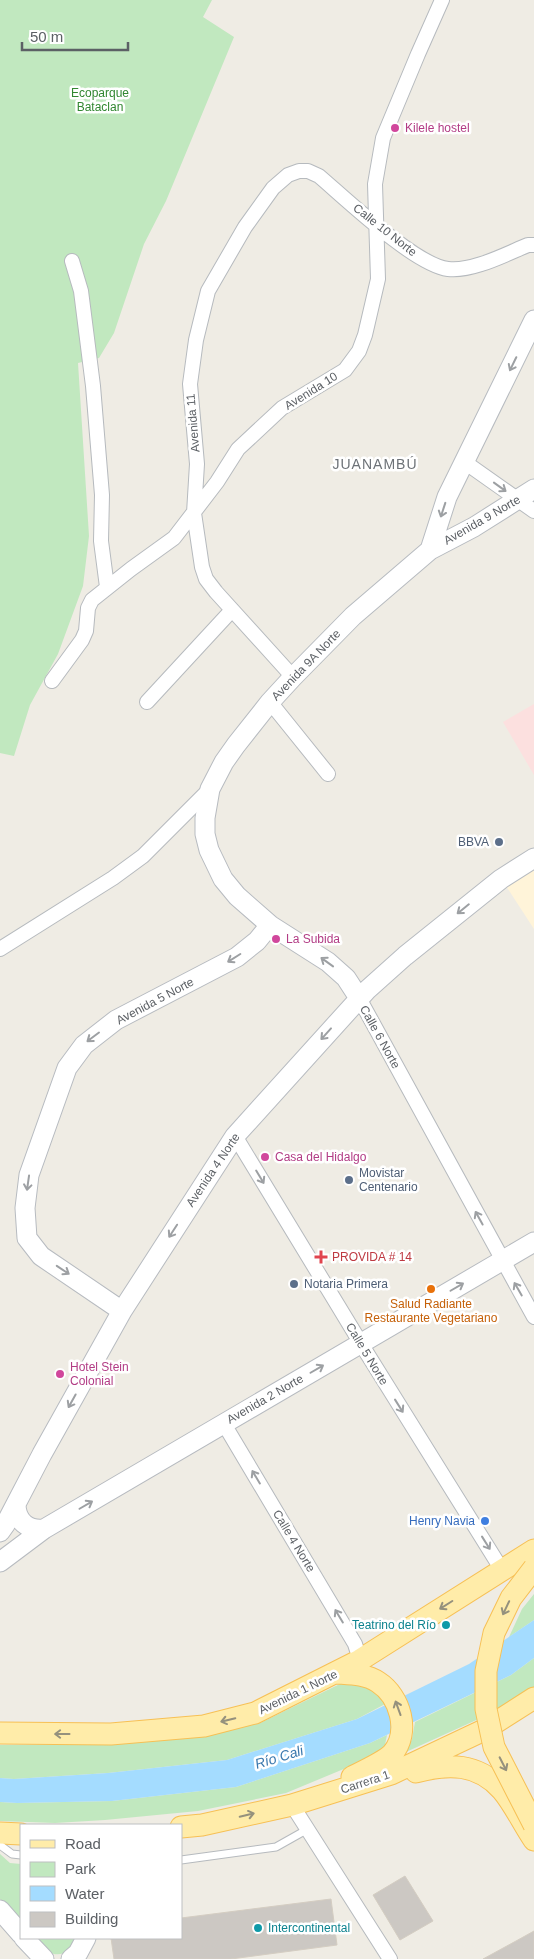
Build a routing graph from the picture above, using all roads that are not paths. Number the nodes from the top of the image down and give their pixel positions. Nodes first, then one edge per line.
1 (442, 0) edge
2 (300, 171) joint
3 (377, 226) junction
4 (534, 245) edge
5 (72, 261) dead end
6 (534, 320) edge
7 (466, 463) junction
8 (534, 489) edge
9 (518, 500) junction
10 (534, 511) edge
11 (194, 514) junction
12 (430, 550) junction
13 (107, 587) junction
14 (232, 610) junction
15 (293, 677) junction
16 (52, 681) dead end
17 (146, 702) dead end
18 (270, 702) junction
19 (328, 774) dead end
20 (210, 789) junction
21 (534, 858) edge
22 (270, 925) junction
23 (0, 949) edge
24 (358, 998) junction
25 (235, 1136) junction
26 (534, 1242) edge
27 (502, 1260) junction
28 (122, 1311) junction
29 (534, 1317) edge
30 (361, 1343) junction
31 (224, 1424) junction
32 (16, 1504) junction
33 (44, 1529) junction
34 (0, 1532) edge
35 (534, 1550) edge
36 (0, 1562) edge
37 (534, 1568) edge
38 (502, 1570) junction
39 (350, 1669) junction
40 (534, 1698) edge
41 (0, 1733) edge
42 (292, 1805) junction
43 (534, 1825) edge
44 (191, 1826) edge
45 (308, 1829) junction
46 (0, 1833) edge
47 (20, 1834) edge
48 (534, 1840) edge
49 (0, 1844) edge
50 (20, 1855) edge
51 (182, 1860) edge
52 (0, 1910) edge
53 (20, 1933) edge
54 (25, 1939) edge
55 (85, 1939) edge
56 (86, 1939) edge
57 (44, 1959) edge
58 (70, 1959) edge
59 (94, 1959) edge
60 (390, 1959) edge

1 - 3 street, Avenida 10
2 - 3 street, Calle 10 Norte
2 - 11 street, Avenida 11
3 - 4 street, Calle 10 Norte
3 - 11 street, Avenida 10
5 - 13 street
6 -> 7 main road
7 -> 9 street
7 -> 12 main road
8 - 9 main road, Avenida 9 Norte
9 - 10 street
9 - 12 main road, Avenida 9 Norte
11 - 13 street, Avenida 10
11 - 14 street, Avenida 11
12 - 15 main road, Avenida 9A Norte
13 - 16 street, Avenida 10
14 - 15 street, Avenida 11
14 - 17 street
15 - 18 main road, Avenida 9A Norte
18 - 19 street
18 - 20 main road, Avenida 9A Norte
20 - 22 main road, Calle 6 Norte
20 - 23 street, Avenida 9A Norte
21 -> 24 main road, Avenida 4 Norte
24 -> 22 main road, Calle 6 Norte
22 -> 28 main road, Avenida 5 Norte
24 -> 25 main road, Avenida 4 Norte
27 -> 24 street, Calle 6 Norte
25 -> 28 main road, Avenida 4 Norte
25 -> 30 street, Calle 5 Norte
26 - 27 main road, Avenida 2 Norte
29 -> 27 street, Calle 6 Norte
30 -> 27 main road, Avenida 2 Norte
28 -> 32 main road, Avenida 4 Norte
31 -> 30 main road, Avenida 2 Norte
30 -> 38 street, Calle 5 Norte
33 -> 31 main road, Avenida 2 Norte
39 -> 31 street, Calle 4 Norte
32 - 33 main road
32 - 34 main road, Avenida 4 Norte
33 - 36 main road, Avenida 2 Norte
35 - 38 main road, Avenida 1 Norte
37 -> 43 main road, bridge
38 -> 39 main road, Avenida 1 Norte
39 -> 41 main road, Avenida 1 Norte
42 -> 39 main road
40 - 42 main road, Carrera 1
44 -> 42 main road, Carrera 1
42 - 45 street
42 - 48 main road
45 - 51 lane
45 - 60 street
46 - 47 main road
49 - 50 lane
52 - 53 main road
54 - 57 main road
55 - 58 main road
56 - 59 main road

